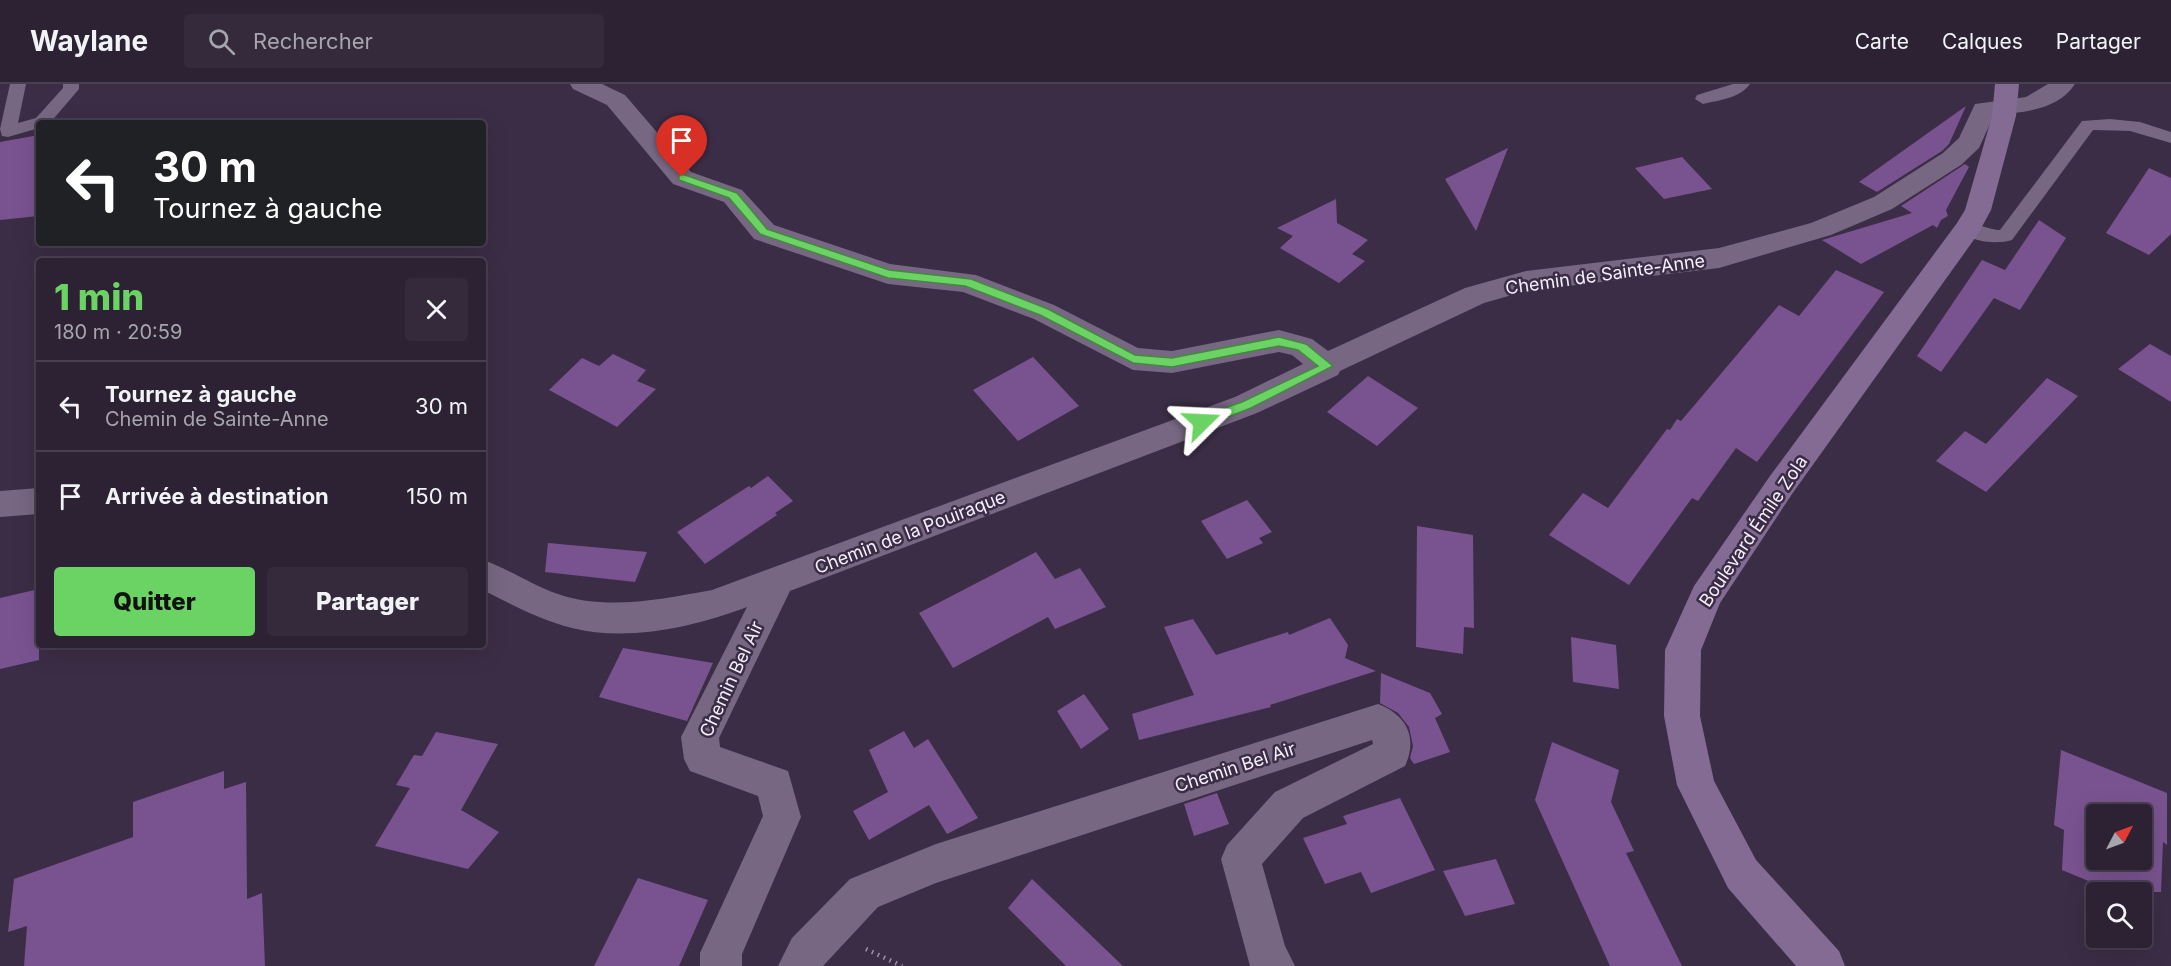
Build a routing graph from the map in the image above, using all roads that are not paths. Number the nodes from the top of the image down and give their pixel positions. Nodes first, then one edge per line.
1 (18, 84) edge
2 (71, 84) edge
3 (582, 84) edge
4 (1742, 84) edge
5 (2063, 84) edge
6 (2005, 95) edge
7 (1702, 99) dead end
8 (44, 120) edge
9 (36, 124) edge
10 (2171, 138) edge
11 (1968, 228) junction
12 (1327, 366) junction
13 (36, 501) edge
14 (0, 504) edge
15 (486, 575) edge
16 (777, 582) junction
17 (721, 966) edge
18 (799, 966) edge
19 (1274, 966) edge
20 (1824, 966) edge

1 - 9 lane
2 - 8 lane
3 - 12 street
4 - 7 lane
5 - 6 street
6 - 11 main road, Boulevard Émile Zola
6 - 12 street, Chemin de Sainte-Anne
10 - 11 lane
11 - 20 main road, Boulevard Émile Zola
12 - 16 street, Chemin de la Pouiraque
13 - 14 street
15 - 16 street, Chemin de la Pouiraque
16 - 17 street, Chemin Bel Air
18 - 19 street, Chemin Bel Air

